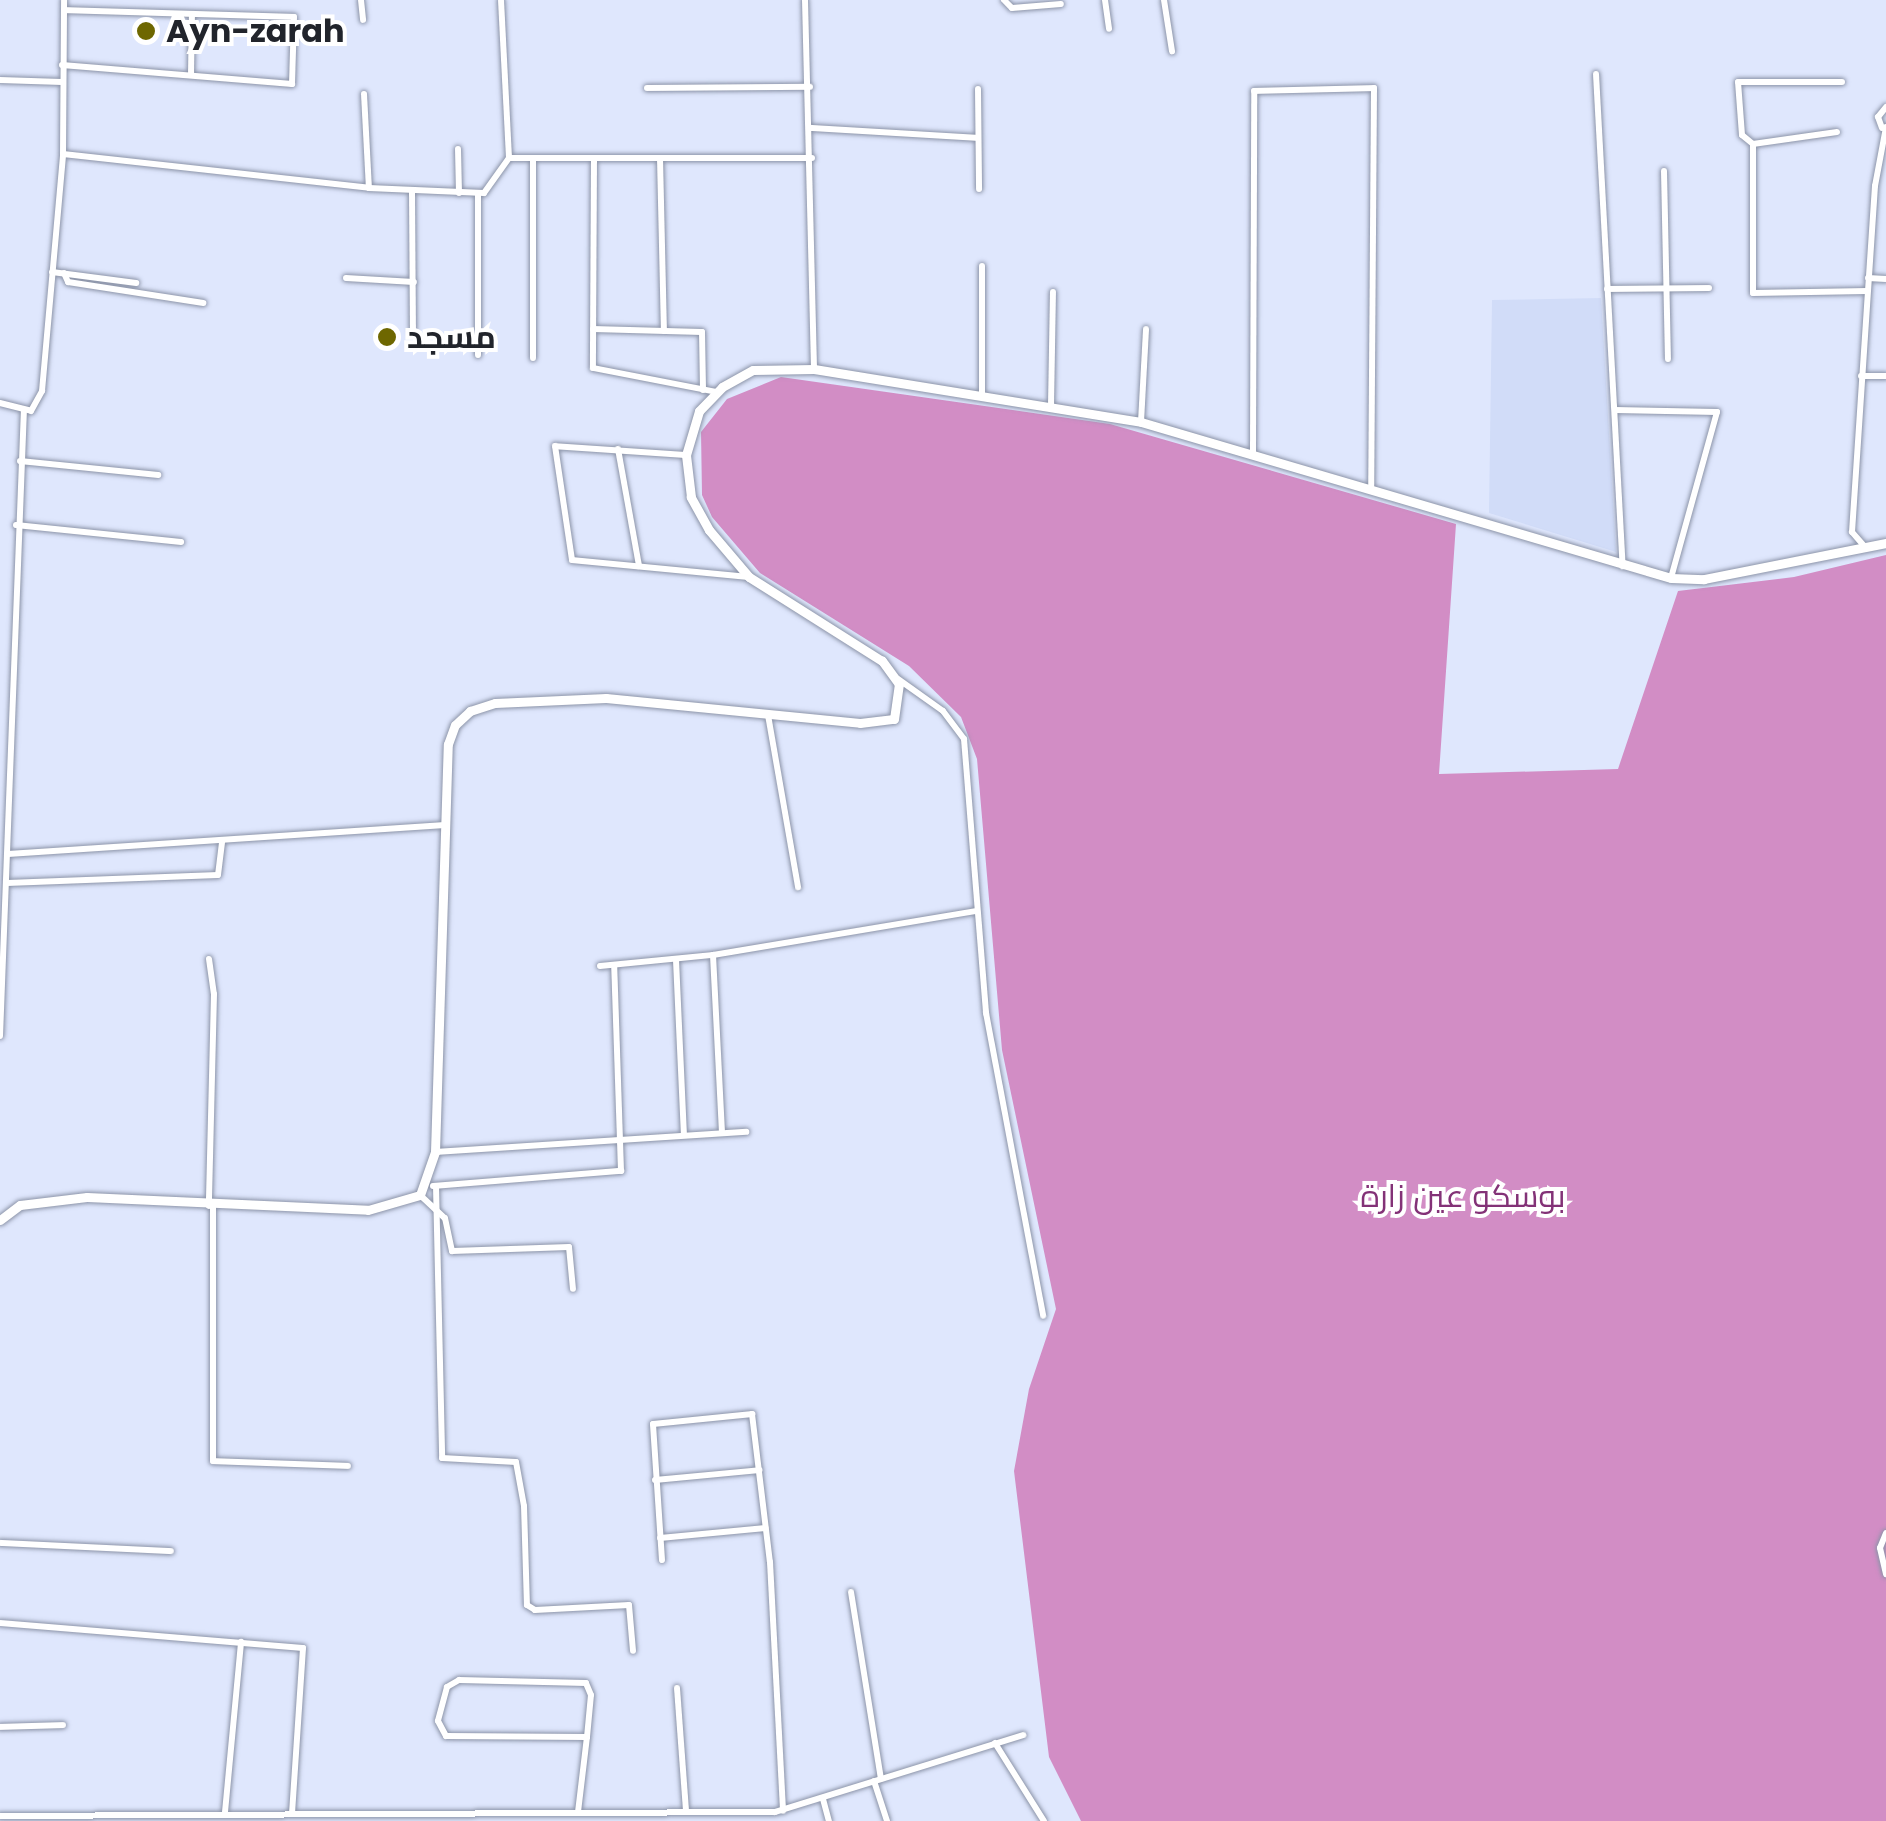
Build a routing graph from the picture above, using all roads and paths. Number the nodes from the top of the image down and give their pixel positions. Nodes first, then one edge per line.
1 (64, 0) edge
2 (361, 0) edge
3 (501, 0) edge
4 (805, 0) edge
5 (1004, 0) edge
6 (1106, 0) edge
7 (1164, 0) edge
8 (1061, 4) dead end
9 (64, 10) junction
10 (192, 14) junction
11 (363, 20) dead end
12 (1109, 30) dead end
13 (1172, 52) dead end
14 (62, 65) junction
15 (1596, 74) dead end
16 (191, 75) junction
17 (0, 80) edge
18 (62, 82) junction
19 (1842, 82) dead end
20 (810, 87) junction
21 (648, 88) dead end
22 (978, 89) dead end
23 (364, 94) dead end
24 (1886, 107) edge
25 (811, 128) junction
26 (1884, 128) edge
27 (1837, 132) dead end
28 (977, 138) junction
29 (1753, 144) junction
30 (458, 149) dead end
31 (63, 154) junction
32 (509, 158) junction
33 (594, 158) junction
34 (660, 158) junction
35 (812, 158) junction
36 (534, 159) junction
37 (1664, 171) dead end
38 (1875, 186) junction
39 (1886, 187) edge
40 (368, 188) junction
41 (979, 189) dead end
42 (412, 192) junction
43 (459, 193) junction
44 (478, 194) junction
45 (982, 266) dead end
46 (52, 272) junction
47 (64, 273) junction
48 (346, 278) dead end
49 (1868, 278) junction
50 (1886, 279) edge
51 (414, 282) junction
52 (136, 283) dead end
53 (1666, 288) junction
54 (1709, 288) dead end
55 (1607, 289) junction
56 (1867, 291) junction
57 (1053, 292) dead end
58 (203, 303) dead end
59 (593, 329) junction
60 (1146, 329) dead end
61 (664, 330) junction
62 (414, 331) dead end
63 (478, 355) dead end
64 (533, 358) dead end
65 (1668, 359) dead end
66 (814, 370) junction
67 (1861, 376) junction
68 (1886, 376) edge
69 (703, 390) junction
70 (716, 392) junction
71 (982, 395) junction
72 (0, 403) edge
73 (1051, 405) junction
74 (24, 409) junction
75 (1615, 410) junction
76 (1141, 422) junction
77 (618, 450) junction
78 (1253, 453) junction
79 (686, 455) junction
80 (20, 461) junction
81 (158, 475) dead end
82 (1371, 490) junction
83 (16, 524) junction
84 (181, 542) dead end
85 (1886, 543) edge
86 (1866, 548) junction
87 (639, 566) junction
88 (1623, 566) junction
89 (749, 577) junction
90 (1671, 578) junction
91 (896, 679) junction
92 (768, 715) junction
93 (445, 825) junction
94 (222, 840) junction
95 (8, 854) junction
96 (7, 883) junction
97 (798, 887) dead end
98 (975, 911) junction
99 (2, 949) edge
100 (713, 955) junction
101 (209, 959) dead end
102 (676, 960) junction
103 (614, 965) junction
104 (600, 966) dead end
105 (0, 1036) edge
106 (746, 1132) dead end
107 (722, 1133) junction
108 (684, 1135) junction
109 (624, 1138) junction
110 (435, 1152) junction
111 (428, 1189) junction
112 (211, 1206) junction
113 (436, 1208) junction
114 (0, 1220) edge
115 (573, 1289) dead end
116 (1043, 1316) dead end
117 (348, 1466) dead end
118 (760, 1470) junction
119 (655, 1480) junction
120 (766, 1528) junction
121 (1886, 1533) edge
122 (660, 1538) junction
123 (0, 1543) edge
124 (171, 1551) dead end
125 (662, 1560) dead end
126 (1886, 1574) edge
127 (851, 1592) dead end
128 (0, 1623) edge
129 (240, 1642) junction
130 (633, 1651) dead end
131 (676, 1688) dead end
132 (63, 1725) dead end
133 (0, 1727) edge
134 (1022, 1735) dead end
135 (587, 1737) junction
136 (995, 1742) junction
137 (878, 1780) junction
138 (822, 1799) junction
139 (783, 1811) junction
140 (225, 1812) junction
141 (292, 1812) junction
142 (578, 1812) junction
143 (766, 1812) junction
144 (680, 1815) edge
145 (0, 1816) edge
146 (397, 1816) edge
147 (713, 1816) edge
148 (108, 1818) edge
149 (768, 1821) edge
150 (829, 1821) edge
151 (887, 1821) edge
152 (1044, 1821) edge

1 - 9 street
2 - 11 street
3 - 32 street
4 - 20 street
5 - 8 street
6 - 12 street
7 - 13 street
9 - 10 street
9 - 14 street
10 - 16 street
10 - 16 street
14 - 16 street
14 - 18 street
15 - 55 street
17 - 18 street
18 - 31 street
19 - 29 street
20 - 21 street
20 - 25 street
22 - 28 street
23 - 40 street
24 - 26 street
25 - 28 street
25 - 35 street
26 - 38 street
27 - 29 street
28 - 41 street
29 - 56 street
30 - 43 street
31 - 40 street
31 - 46 street
32 - 36 street
32 - 44 street
33 - 34 street
33 - 36 street
33 - 59 street
34 - 35 street
34 - 61 street
35 - 66 street
36 - 64 street
37 - 53 street
38 - 39 street
38 - 49 street
40 - 42 street
42 - 43 street
42 - 51 street
43 - 44 street
44 - 63 street
45 - 71 street
46 - 47 street
46 - 74 street
47 - 52 street
47 - 58 street
48 - 51 street
49 - 50 street
49 - 56 street
51 - 62 street
53 - 54 street
53 - 55 street
53 - 65 street
55 - 75 street
56 - 67 street
57 - 73 street
59 - 61 street
59 - 69 street
60 - 76 street
61 - 69 street
66 - 70 main road
66 - 71 main road
67 - 68 street
67 - 86 street
69 - 70 street
70 - 79 main road
71 - 73 main road
72 - 74 street
73 - 76 main road
74 - 80 street
75 - 88 street
75 - 90 street
76 - 78 main road
77 - 79 street
77 - 87 street
77 - 87 street
78 - 82 main road
78 - 82 street
79 - 89 main road
80 - 81 street
80 - 83 street
82 - 88 main road
83 - 84 street
83 - 95 street
85 - 86 main road
86 - 90 main road
87 - 89 street
88 - 90 main road
89 - 91 main road
91 - 92 main road
91 - 98 street
92 - 93 main road
92 - 97 street
93 - 94 street
93 - 110 main road
94 - 95 street
94 - 96 street
95 - 96 street
96 - 99 street
98 - 100 street
98 - 116 street
99 - 105 street
100 - 102 street
100 - 107 street
101 - 112 street
102 - 103 street
102 - 108 street
103 - 104 street
103 - 109 street
106 - 107 street
107 - 108 street
108 - 109 street
109 - 110 street
109 - 111 street
110 - 111 main road
111 - 112 main road
111 - 113 street
111 - 113 street
112 - 114 main road
112 - 117 street
113 - 115 street
113 - 130 street
118 - 119 street
118 - 119 street
118 - 120 street
119 - 122 street
120 - 122 street
120 - 139 street
121 - 126 street
122 - 125 street
123 - 124 street
127 - 137 street
128 - 129 street
129 - 140 street
129 - 141 street
131 - 144 street
132 - 133 street
134 - 136 street
135 - 135 street
135 - 142 street
136 - 137 street
136 - 152 street
137 - 138 street
137 - 151 street
138 - 139 street
138 - 150 street
139 - 143 street
140 - 141 street
140 - 148 street
141 - 146 street
142 - 144 street
142 - 146 street
143 - 147 street
143 - 149 street
144 - 147 street
145 - 148 street

